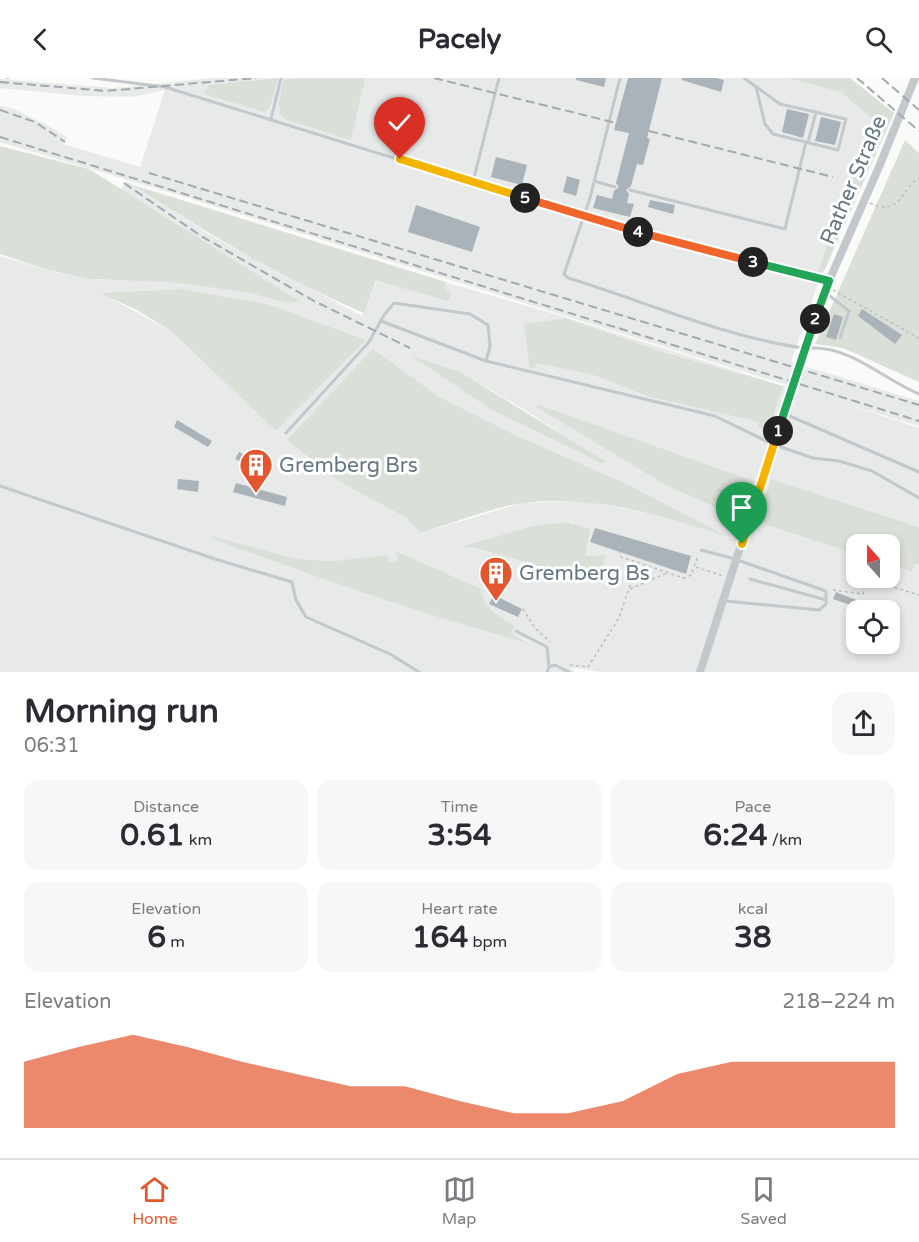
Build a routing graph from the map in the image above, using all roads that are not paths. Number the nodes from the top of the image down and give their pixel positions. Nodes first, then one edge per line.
1 (93, 78) edge
2 (281, 78) edge
3 (499, 78) edge
4 (620, 78) edge
5 (744, 78) edge
6 (915, 78) edge
7 (756, 87) junction
8 (816, 112) junction
9 (271, 119) junction
10 (807, 143) junction
11 (594, 181) junction
12 (473, 182) junction
13 (615, 187) dead end
14 (630, 190) dead end
15 (583, 217) junction
16 (827, 287) junction
17 (381, 321) junction
18 (840, 338) dead end
19 (486, 361) junction
20 (919, 394) edge
21 (784, 413) junction
22 (286, 433) dead end
23 (919, 472) edge
24 (0, 486) edge
25 (919, 498) edge
26 (701, 550) road end
27 (750, 579) dead end
28 (723, 601) junction
29 (827, 601) junction
30 (516, 631) dead end
31 (549, 667) junction
32 (419, 672) edge
33 (547, 672) edge
34 (568, 672) edge
35 (700, 672) edge

1 - 9 lane
2 - 9 lane
3 - 12 lane
4 - 11 lane
5 - 7 lane
6 - 16 street, Rather Straße
7 - 8 lane
7 - 10 lane
8 - 10 lane
8 - 10 lane
9 - 12 lane
10 - 14 lane
11 - 13 lane
11 - 15 lane
12 - 15 lane
15 - 16 lane
15 - 20 lane, bridge
16 - 18 lane
16 - 21 street, Rather Straße
17 - 19 lane
17 - 19 lane
17 - 22 lane
19 - 25 lane, bridge
21 - 23 lane
21 - 28 street, Rather Straße
24 - 32 lane
26 - 29 lane, bridge
27 - 29 lane
28 - 29 lane
28 - 35 street, Rather Straße
30 - 31 lane
31 - 33 lane
31 - 34 lane

